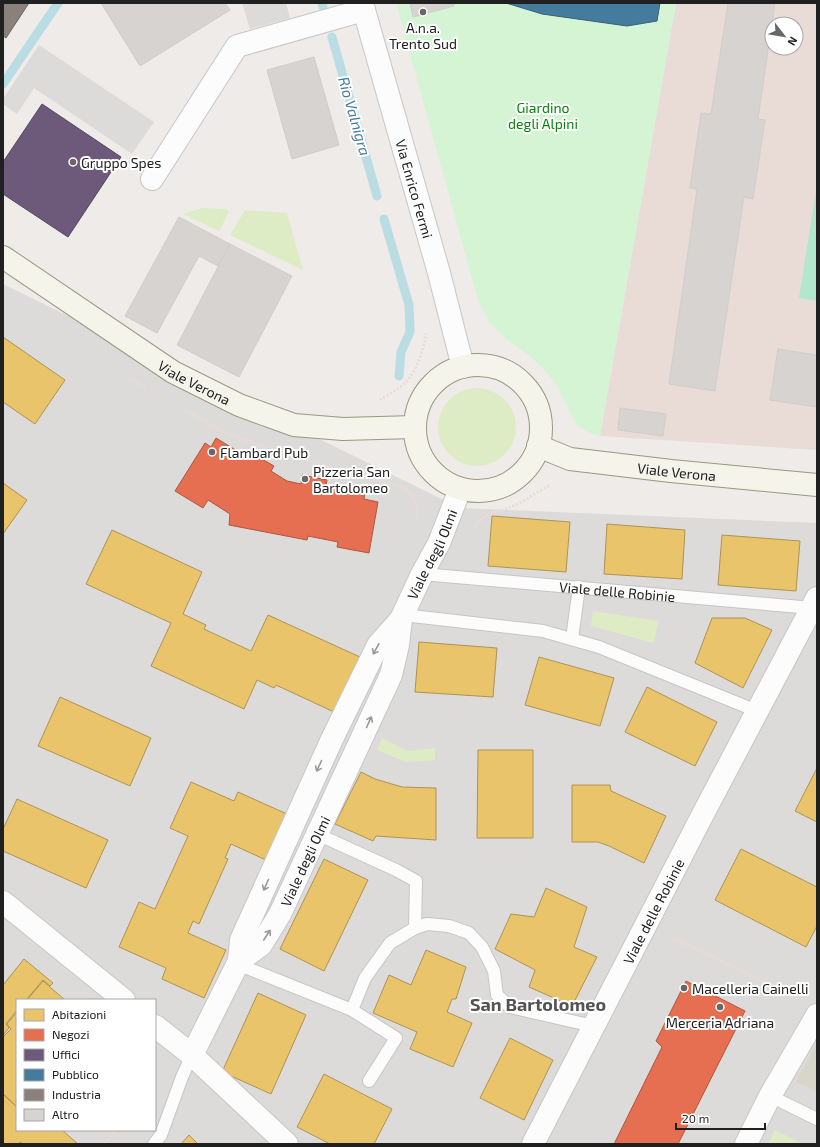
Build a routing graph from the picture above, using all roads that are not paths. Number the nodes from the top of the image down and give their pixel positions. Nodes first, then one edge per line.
1 (363, 7) edge
2 (152, 179) dead end
3 (3, 257) edge
4 (463, 367) junction
5 (415, 427) junction
6 (538, 446) junction
7 (817, 485) edge
8 (460, 489) junction
9 (422, 574) junction
10 (579, 587) junction
11 (814, 603) edge
12 (402, 617) junction
13 (572, 639) junction
14 (757, 711) junction
15 (332, 739) junction
16 (356, 750) junction
17 (317, 834) junction
18 (3, 902) edge
19 (414, 928) junction
20 (238, 962) junction
21 (123, 999) edge
22 (810, 1008) edge
23 (352, 1010) junction
24 (593, 1026) junction
25 (156, 1027) edge
26 (192, 1054) junction
27 (369, 1081) dead end
28 (770, 1096) junction
29 (817, 1119) edge
30 (154, 1144) edge
31 (287, 1144) edge
32 (533, 1144) edge
33 (746, 1144) edge

1 - 2 street, Via Enrico Fermi
1 - 4 street, Via Enrico Fermi
3 - 5 main road, Viale Verona
4 - 5 main road
4 - 6 main road
5 - 8 main road
6 - 7 main road, Viale Verona
6 - 8 main road
8 - 9 street, Viale degli Olmi
9 - 10 lane, Viale delle Robinie
9 - 12 street, Viale degli Olmi
10 - 11 lane, Viale delle Robinie
10 - 13 lane
11 - 14 street, Viale delle Robinie
12 - 13 lane
12 -> 15 street, Viale degli Olmi
16 -> 12 street, Viale degli Olmi
13 - 14 lane
14 - 24 street, Viale delle Robinie
15 - 16 street
15 -> 20 street, Viale degli Olmi
16 - 17 street, Viale degli Olmi
17 - 19 lane
20 -> 17 street, Viale degli Olmi
18 - 21 street
19 - 23 lane
19 - 24 lane
20 - 23 lane
20 - 26 street, Viale degli Olmi
22 - 28 street
23 - 27 lane
24 - 32 street, Viale delle Robinie
25 - 26 street
26 - 30 lane
26 - 31 street
28 - 29 lane
28 - 33 street

